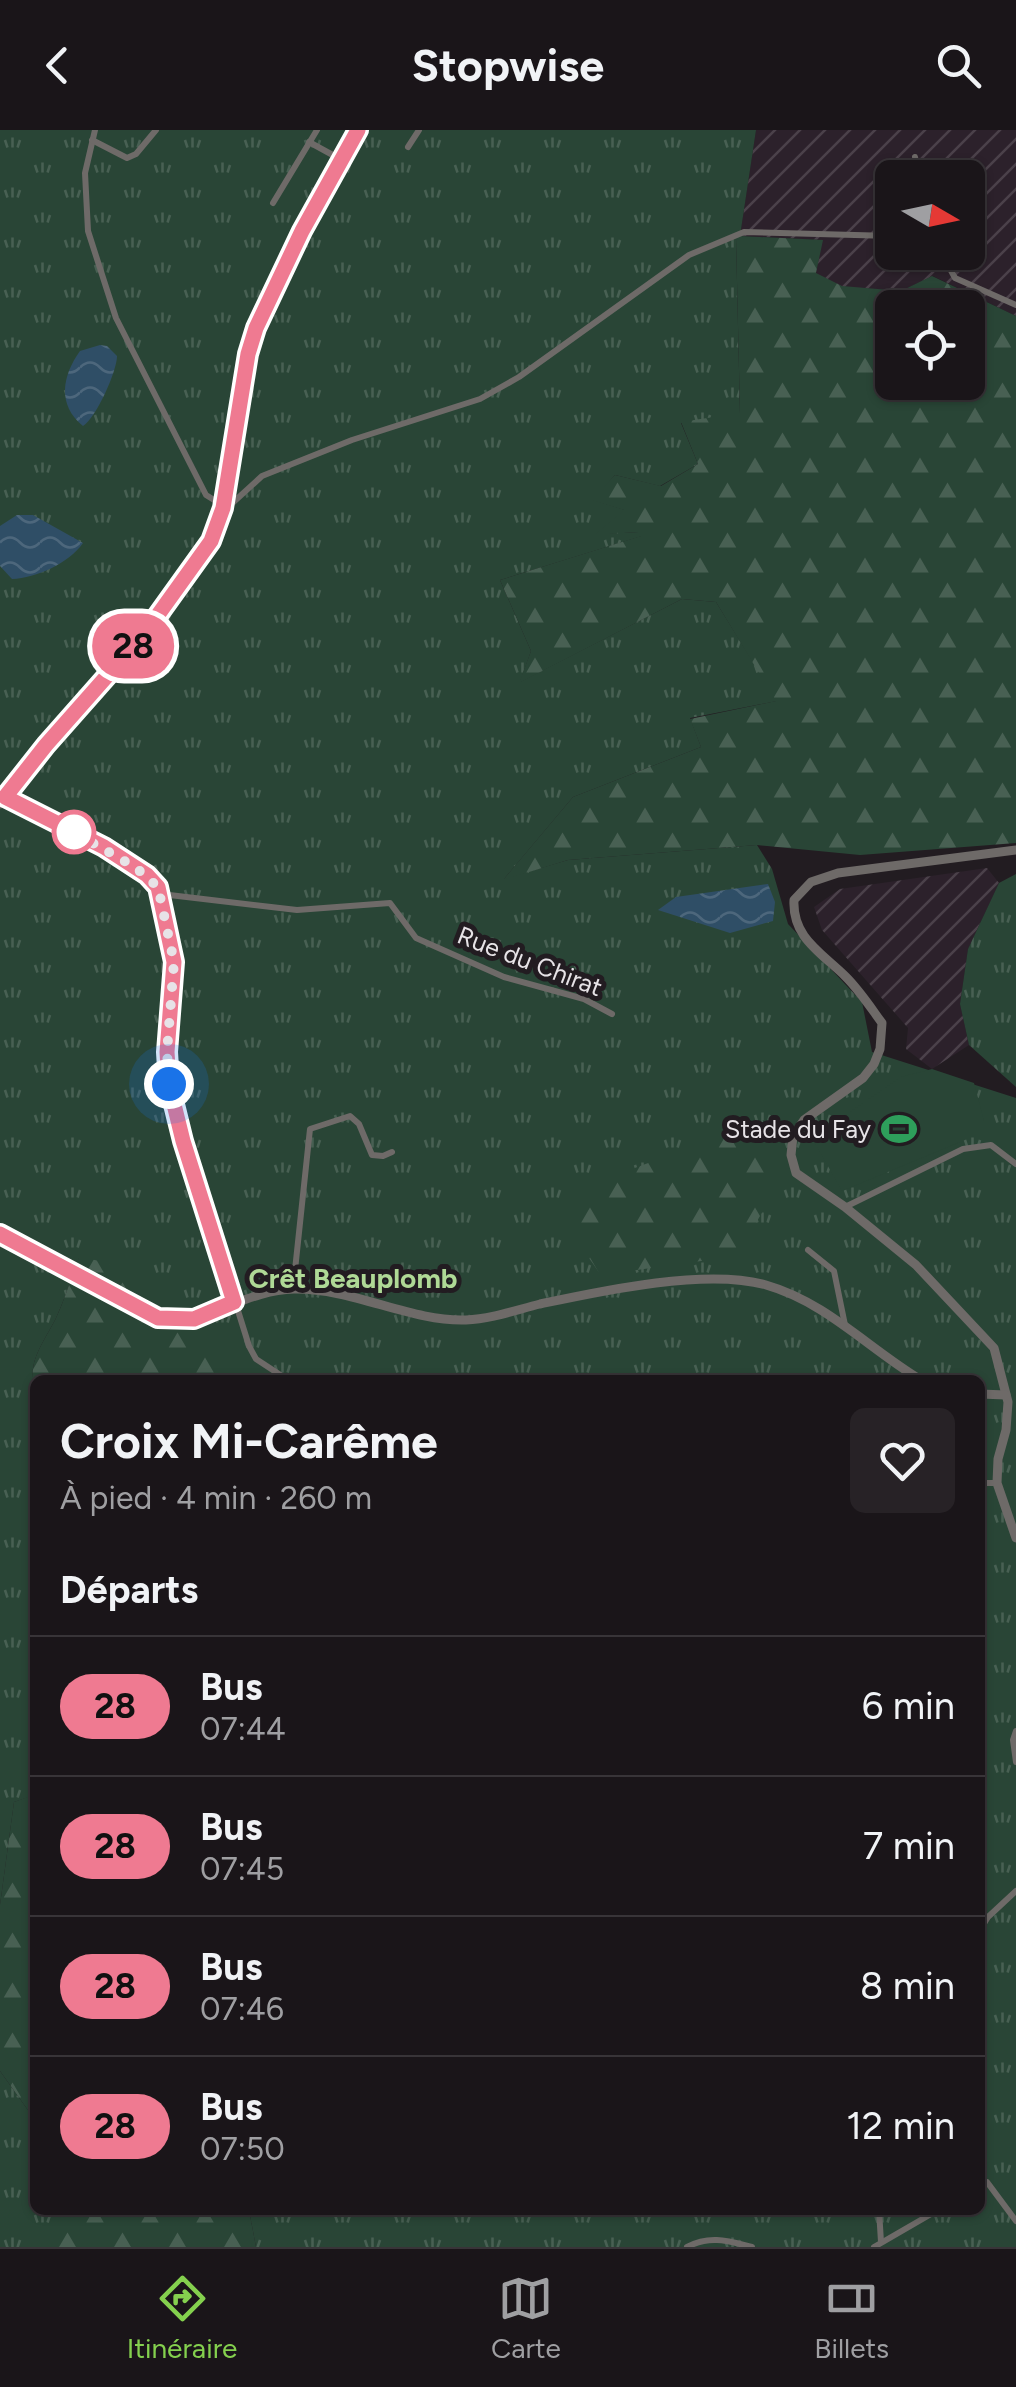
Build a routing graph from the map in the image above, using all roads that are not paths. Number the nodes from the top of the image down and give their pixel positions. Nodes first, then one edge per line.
1 (95, 130) edge
2 (156, 130) edge
3 (317, 130) edge
4 (358, 130) edge
5 (406, 130) edge
6 (417, 133) edge
7 (92, 140) junction
8 (309, 142) junction
9 (408, 146) dead end
10 (915, 157) dead end
11 (340, 159) junction
12 (916, 160) edge
13 (273, 202) dead end
14 (875, 236) edge
15 (951, 270) edge
16 (1016, 305) edge
17 (223, 508) junction
18 (2, 798) edge
19 (1016, 850) edge
20 (160, 894) junction
21 (612, 1014) dead end
22 (392, 1152) dead end
23 (1016, 1164) edge
24 (845, 1207) junction
25 (0, 1234) edge
26 (808, 1250) dead end
27 (293, 1290) junction
28 (234, 1302) junction
29 (845, 1325) junction
30 (280, 1375) edge
31 (914, 1375) edge
32 (985, 1395) edge
33 (1010, 1399) edge
34 (997, 1482) junction
35 (985, 1483) edge
36 (1016, 1538) edge
37 (1016, 1731) edge
38 (1016, 1762) edge
39 (1016, 1891) edge
40 (985, 1922) edge
41 (985, 2183) edge
42 (879, 2215) edge
43 (929, 2215) edge
44 (1016, 2222) edge
45 (878, 2244) edge
46 (686, 2247) edge
47 (752, 2247) edge

1 - 7 street
2 - 7 street
3 - 8 street
4 - 11 street
5 - 6 street
6 - 9 street
7 - 17 street
8 - 11 street
8 - 13 street
10 - 12 street
11 - 17 street
14 - 17 street
15 - 16 street
17 - 18 street
18 - 20 street
19 - 24 street
20 - 21 street, Rue du Chirat
20 - 28 street
22 - 27 street
23 - 24 street
24 - 33 street
25 - 28 street
26 - 29 street
27 - 28 street
27 - 29 street
28 - 30 street
29 - 31 street
32 - 33 street
33 - 34 street
34 - 35 street
34 - 36 street
37 - 38 street
39 - 40 street
41 - 44 street
42 - 45 street
43 - 45 street
46 - 47 street

